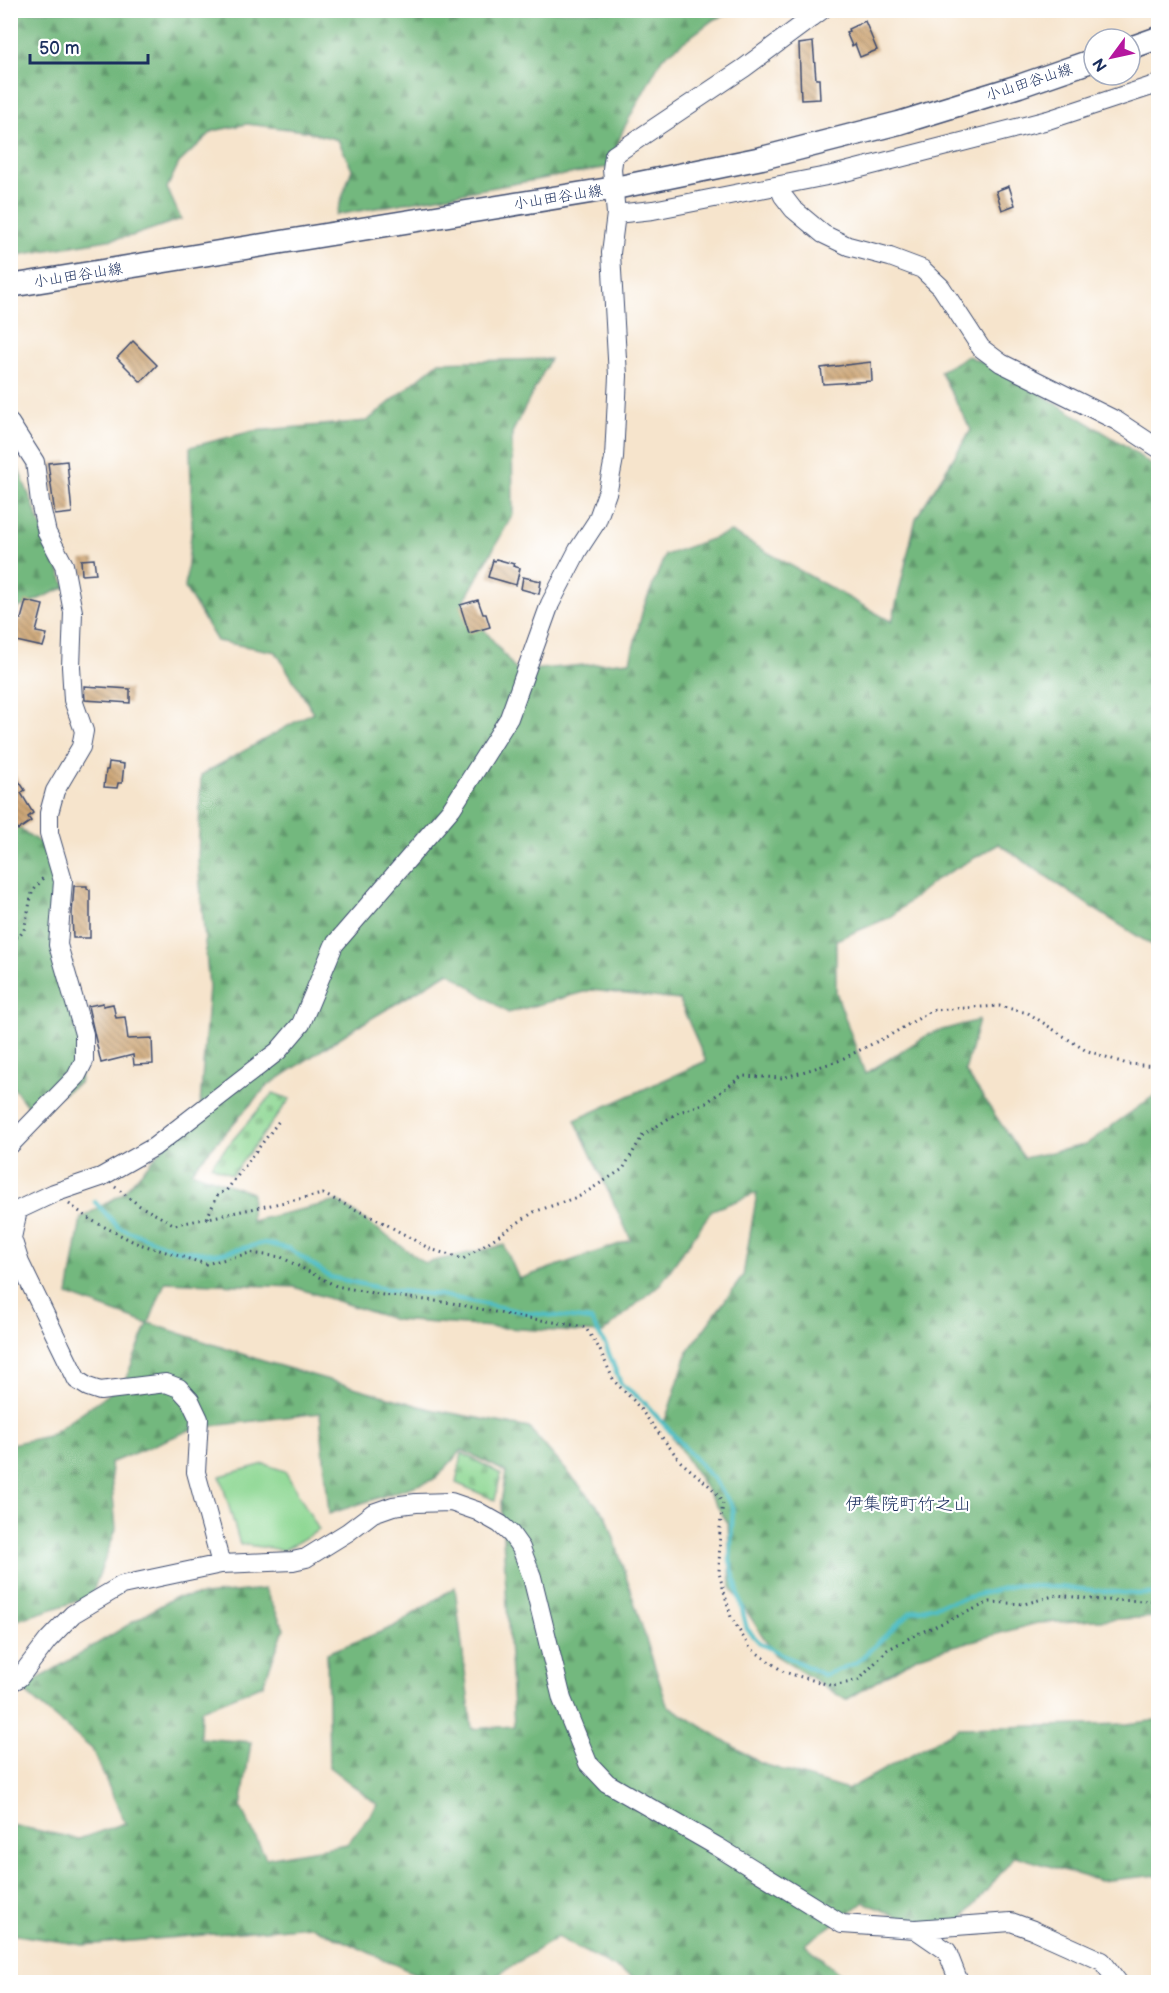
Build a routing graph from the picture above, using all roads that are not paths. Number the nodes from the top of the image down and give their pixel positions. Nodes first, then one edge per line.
1 (822, 10) edge
2 (1158, 38) edge
3 (1142, 44) edge
4 (1082, 64) edge
5 (1158, 84) edge
6 (779, 187) junction
7 (615, 188) junction
8 (616, 214) junction
9 (10, 286) edge
10 (10, 423) edge
11 (1158, 448) edge
12 (10, 1145) edge
13 (14, 1207) edge
14 (11, 1238) edge
15 (221, 1563) junction
16 (10, 1683) edge
17 (915, 1929) junction
18 (958, 1983) edge
19 (1118, 1983) edge

1 - 7 street
2 - 3 main road
4 - 7 main road, 小山田谷山線
5 - 6 street
6 - 8 street
6 - 11 street
7 - 8 street
7 - 9 main road, 小山田谷山線
8 - 13 street
10 - 12 street
13 - 14 street
14 - 15 street
15 - 16 street
15 - 17 street
17 - 18 street
17 - 19 street

